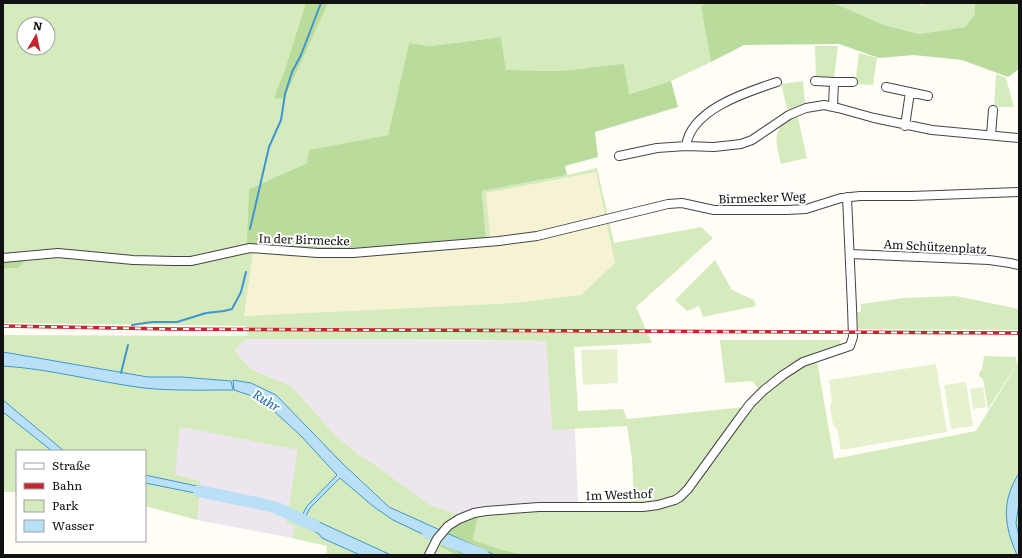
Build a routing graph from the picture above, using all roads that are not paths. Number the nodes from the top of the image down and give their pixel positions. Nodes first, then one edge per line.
1 (815, 81) dead end
2 (777, 82) dead end
3 (834, 82) junction
4 (854, 82) dead end
5 (886, 87) dead end
6 (910, 92) junction
7 (928, 96) dead end
8 (833, 106) junction
9 (994, 110) dead end
10 (906, 126) junction
11 (991, 135) junction
12 (1019, 138) edge
13 (686, 146) junction
14 (619, 156) dead end
15 (1019, 192) edge
16 (847, 198) junction
17 (603, 220) joint
18 (850, 254) junction
19 (3, 258) edge
20 (1019, 265) edge
21 (429, 555) edge

1 - 3 street
2 - 13 street
3 - 4 street
3 - 8 street
5 - 6 street
6 - 7 street
6 - 10 street
8 - 10 street
8 - 13 street
9 - 11 street
10 - 11 street
11 - 12 street
13 - 14 street
15 - 16 street, Birmecker Weg
16 - 17 street, Birmecker Weg
16 - 18 street
17 - 19 street, In der Birmecke
18 - 20 street, Am Schützenplatz
18 - 21 street, Im Westhof

